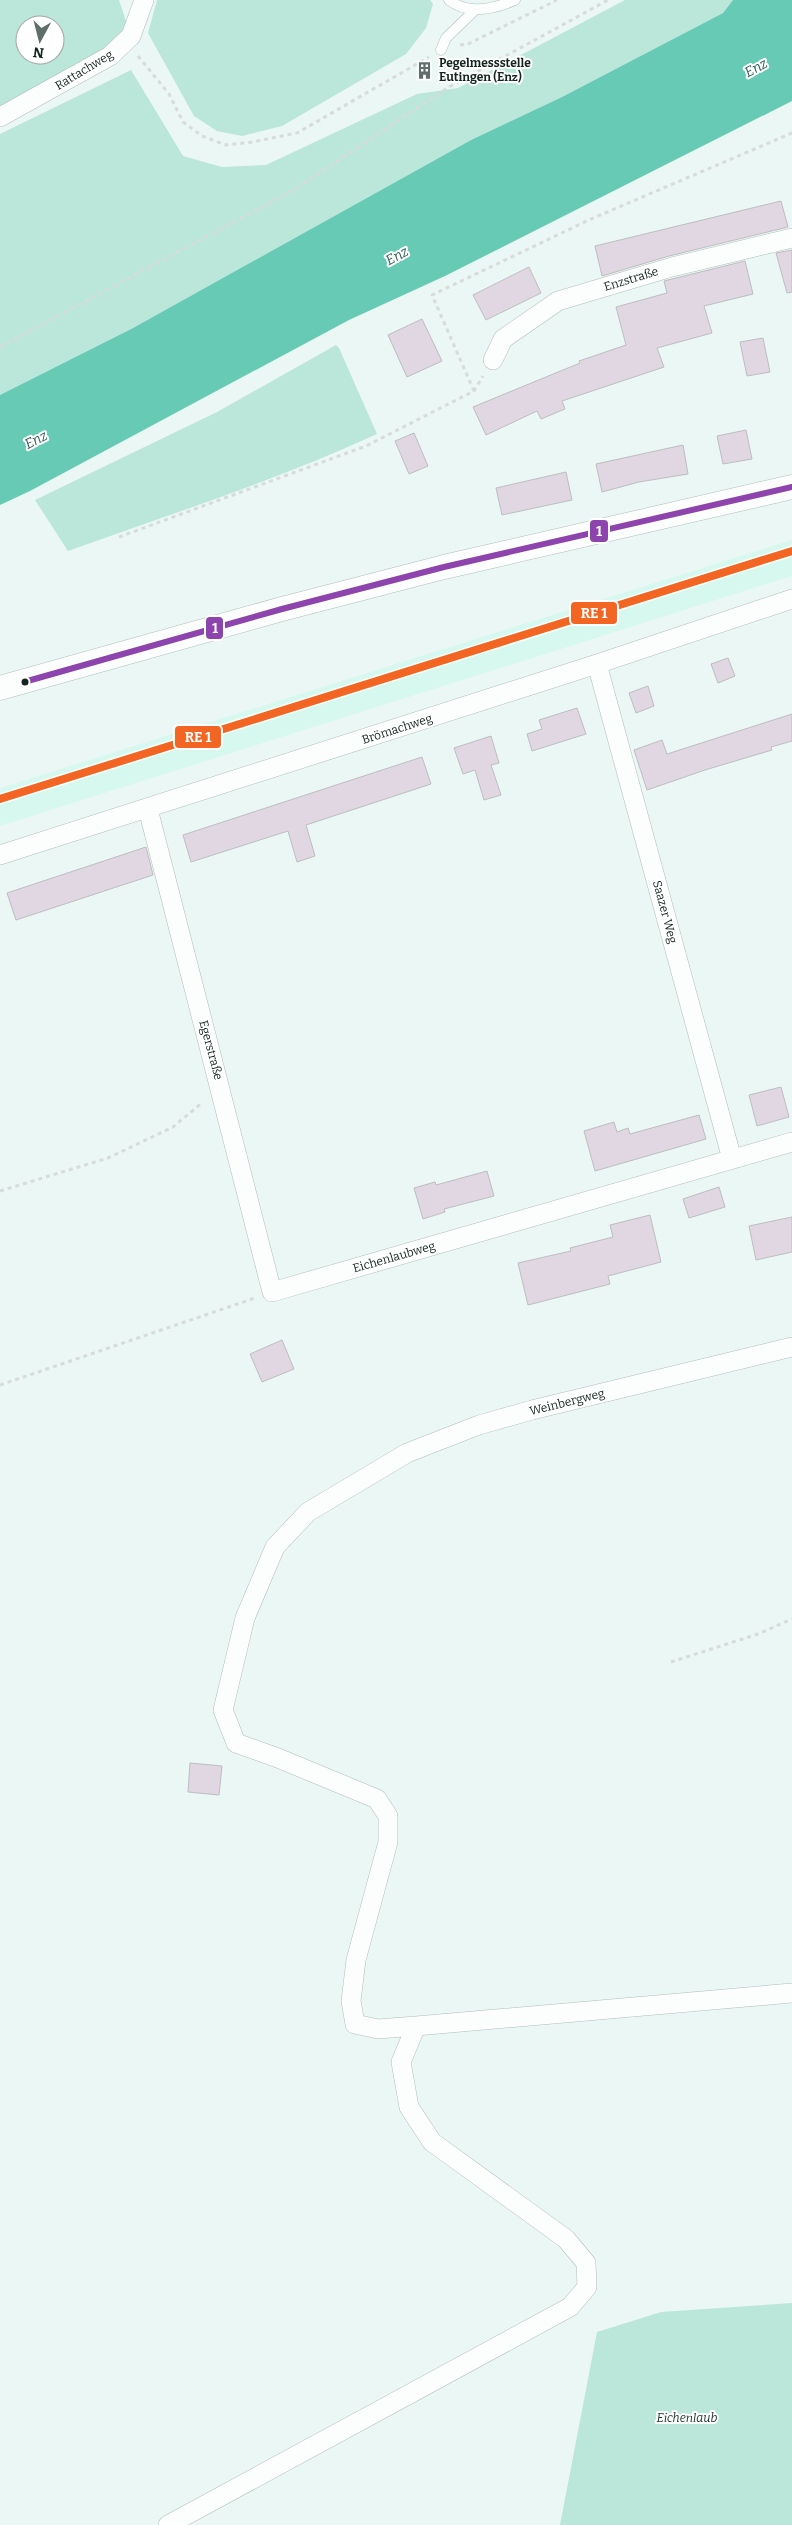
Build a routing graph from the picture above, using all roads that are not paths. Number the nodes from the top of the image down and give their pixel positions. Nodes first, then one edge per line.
1 (144, 0) edge
2 (449, 0) edge
3 (515, 0) edge
4 (475, 10) junction
5 (439, 51) road end
6 (0, 117) edge
7 (792, 238) edge
8 (493, 360) road end
9 (792, 487) edge
10 (792, 599) edge
11 (597, 664) junction
12 (0, 688) edge
13 (148, 809) junction
14 (0, 855) edge
15 (792, 1142) edge
16 (732, 1159) junction
17 (272, 1292) joint
18 (792, 1347) edge
19 (792, 1993) edge
20 (416, 2026) junction
21 (168, 2525) edge

1 - 6 street, Rattachweg
2 - 4 lane
3 - 4 lane
4 - 5 lane
7 - 8 street, Enzstraße
9 - 12 street
10 - 11 street, Brömachweg
11 - 13 street, Brömachweg
11 - 16 street, Saazer Weg
13 - 14 street, Brömachweg
13 - 17 street, Egerstraße
15 - 16 street, Eichenlaubweg
16 - 17 street, Eichenlaubweg
18 - 20 street, Weinbergweg
19 - 20 street
20 - 21 street

